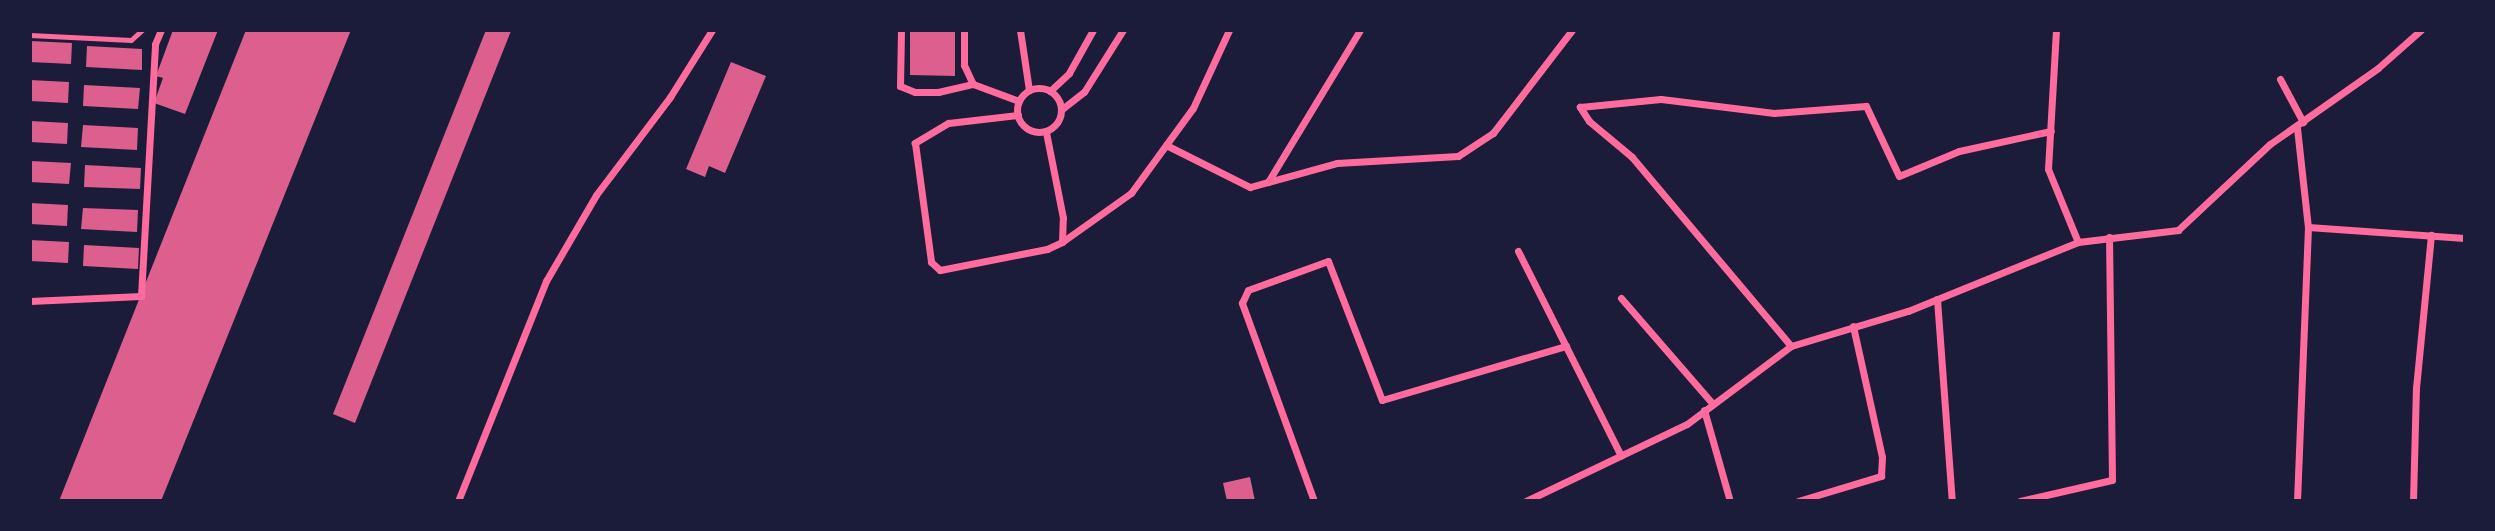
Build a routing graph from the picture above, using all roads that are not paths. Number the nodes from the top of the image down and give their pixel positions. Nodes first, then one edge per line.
1 (142, 30) edge
2 (161, 30) edge
3 (712, 30) edge
4 (901, 30) edge
5 (964, 30) edge
6 (1020, 30) edge
7 (1093, 30) edge
8 (1123, 30) edge
9 (1229, 30) edge
10 (1360, 30) edge
11 (1572, 30) edge
12 (2056, 30) edge
13 (2421, 30) edge
14 (30, 35) edge
15 (2280, 79) dead end
16 (973, 83) junction
17 (1029, 90) junction
18 (1050, 91) junction
19 (1019, 101) junction
20 (1062, 109) junction
21 (1018, 115) junction
22 (2303, 122) junction
23 (2297, 128) junction
24 (2051, 131) junction
25 (1046, 132) junction
26 (1166, 145) junction
27 (1268, 182) junction
28 (2308, 227) junction
29 (2431, 235) junction
30 (2109, 237) junction
31 (2465, 238) edge
32 (1062, 242) junction
33 (2078, 242) junction
34 (1518, 251) dead end
35 (1621, 298) dead end
36 (1937, 299) junction
37 (30, 301) edge
38 (1853, 326) junction
39 (1566, 346) junction
40 (1791, 346) junction
41 (1712, 403) junction
42 (1703, 410) junction
43 (1621, 456) junction
44 (458, 501) edge
45 (1314, 501) edge
46 (1526, 501) edge
47 (1730, 501) edge
48 (1798, 501) edge
49 (1952, 501) edge
50 (2020, 501) edge
51 (2297, 501) edge
52 (2413, 501) edge

1 - 14 lane
2 - 37 street
3 - 44 street
4 - 16 street
5 - 16 street
6 - 17 street
7 - 18 street
8 - 20 street
9 - 26 street
10 - 27 street
11 - 27 street
12 - 24 street
13 - 22 street
15 - 22 street
16 - 19 street
17 - 18 street
17 - 19 street
18 - 20 street
19 - 21 street
20 - 25 street
21 - 25 street
21 - 32 street
22 - 23 street
23 - 28 street
23 - 30 street
24 - 33 street
24 - 40 street
25 - 32 street
26 - 27 street
26 - 32 street
28 - 29 street
28 - 51 street
29 - 31 street
29 - 52 street
30 - 33 street
30 - 50 street
33 - 36 street
34 - 39 street
35 - 41 street
36 - 38 street
36 - 49 street
38 - 40 street
38 - 48 street
39 - 43 street
39 - 45 street
40 - 41 street
41 - 42 street
42 - 43 street
42 - 47 street
43 - 46 street

